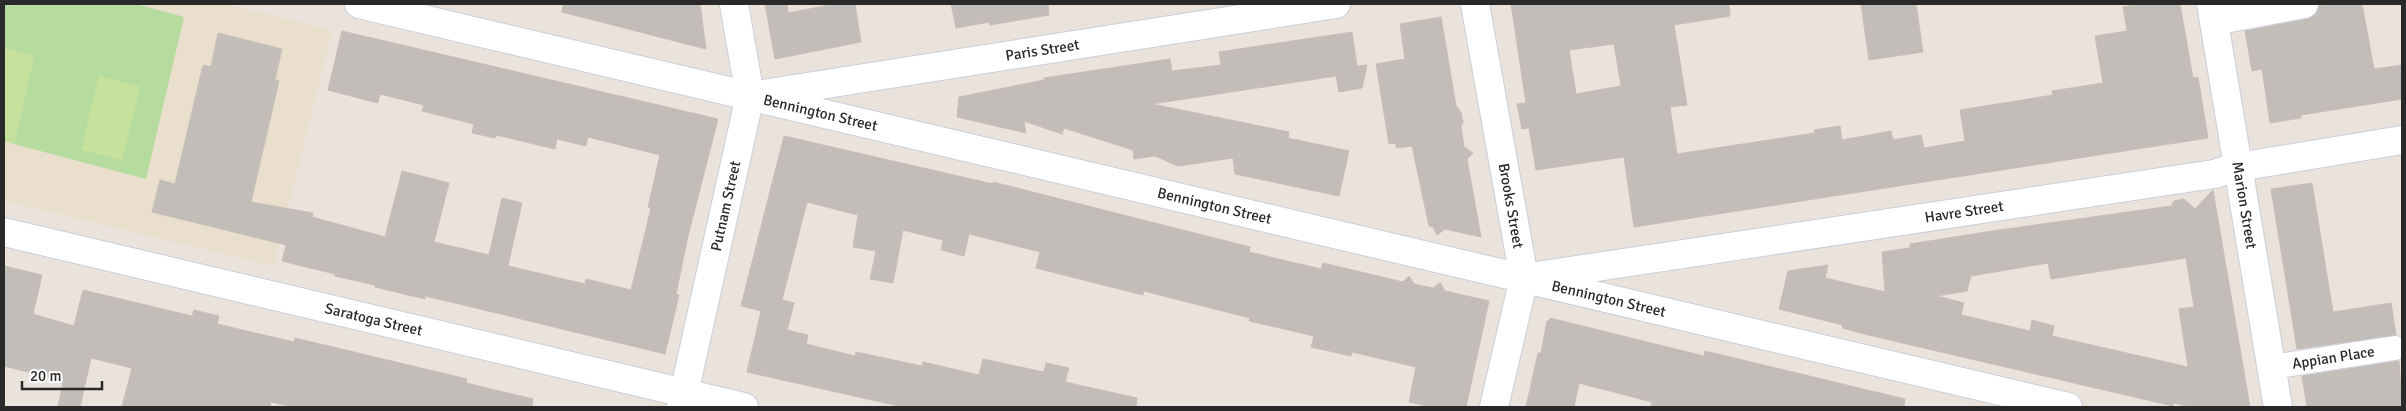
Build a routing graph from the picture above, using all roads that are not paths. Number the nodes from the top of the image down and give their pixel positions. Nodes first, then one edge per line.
1 (359, 4) edge
2 (734, 4) edge
3 (1336, 4) edge
4 (1475, 4) edge
5 (2304, 4) edge
6 (2213, 12) edge
7 (750, 96) junction
8 (2402, 140) edge
9 (2238, 167) junction
10 (4, 232) edge
11 (1524, 278) junction
12 (2396, 348) dead end
13 (2272, 367) junction
14 (683, 400) edge
15 (744, 407) edge
16 (1494, 407) edge
17 (2068, 407) edge
18 (2278, 407) edge

1 - 7 street, Bennington Street
2 - 7 street, Putnam Street
3 - 7 street, Paris Street
4 - 11 street, Brooks Street
5 - 6 street
6 - 9 street, Marion Street
7 - 11 street, Bennington Street
7 - 14 street, Putnam Street
8 - 9 street, Havre Street
9 - 11 street, Havre Street
9 - 13 street, Marion Street
10 - 14 street, Saratoga Street
11 - 16 street, Brooks Street
11 - 17 street, Bennington Street
12 - 13 street, Appian Place
13 - 18 street, Marion Street
14 - 15 street, Saratoga Street

